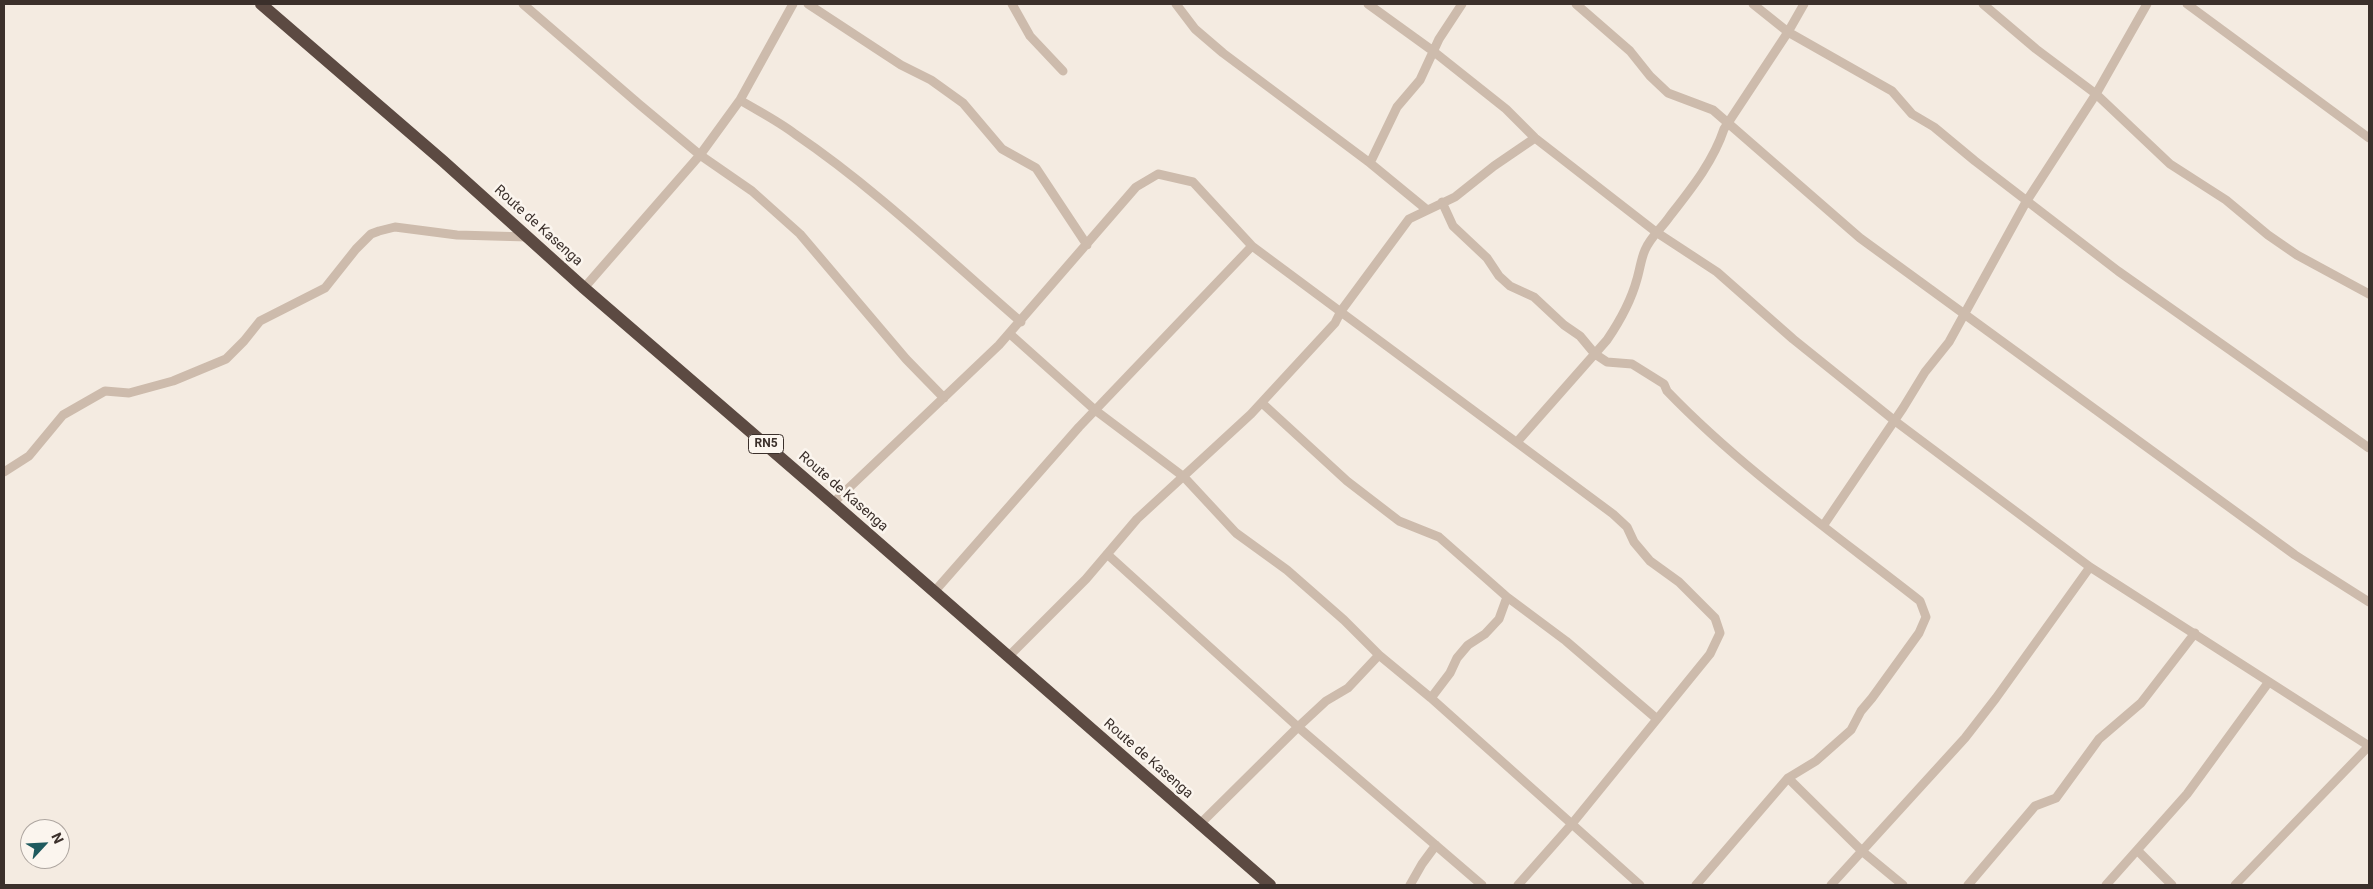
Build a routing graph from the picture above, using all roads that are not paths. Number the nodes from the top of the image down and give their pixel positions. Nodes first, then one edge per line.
1 (261, 4) edge
2 (523, 4) edge
3 (808, 4) edge
4 (1012, 4) edge
5 (1176, 4) edge
6 (1368, 4) edge
7 (1462, 4) edge
8 (1576, 4) edge
9 (1753, 4) edge
10 (1804, 4) edge
11 (1983, 4) edge
12 (2147, 4) edge
13 (2187, 4) edge
14 (790, 5) edge
15 (1788, 32) junction
16 (1434, 52) junction
17 (1064, 71) dead end
18 (2096, 94) junction
19 (740, 100) junction
20 (1730, 124) junction
21 (1536, 138) junction
22 (2369, 138) edge
23 (700, 155) junction
24 (1370, 163) junction
25 (1442, 202) junction
26 (2026, 202) junction
27 (1426, 209) junction
28 (1656, 232) junction
29 (528, 237) junction
30 (1087, 245) junction
31 (1252, 246) junction
32 (584, 288) junction
33 (2369, 294) edge
34 (1341, 310) junction
35 (1963, 315) junction
36 (1021, 322) junction
37 (1010, 334) junction
38 (1595, 354) junction
39 (944, 398) junction
40 (1262, 404) junction
41 (1095, 410) junction
42 (1895, 420) junction
43 (1517, 442) junction
44 (2369, 448) edge
45 (4, 472) edge
46 (1184, 476) junction
47 (833, 503) junction
48 (1823, 526) junction
49 (1107, 554) junction
50 (2090, 567) junction
51 (934, 592) junction
52 (1507, 597) junction
53 (2369, 602) edge
54 (2195, 633) junction
55 (1379, 655) junction
56 (1008, 657) junction
57 (2268, 683) junction
58 (1432, 698) junction
59 (1657, 719) junction
60 (1298, 727) junction
61 (2369, 746) edge
62 (1788, 778) junction
63 (1199, 825) junction
64 (1571, 825) junction
65 (1436, 845) junction
66 (1863, 852) junction
67 (2138, 852) junction
68 (1270, 885) edge
69 (1410, 885) edge
70 (1482, 885) edge
71 (1518, 885) edge
72 (1640, 885) edge
73 (1696, 885) edge
74 (1831, 885) edge
75 (1903, 885) edge
76 (1968, 885) edge
77 (2106, 885) edge
78 (2172, 885) edge
79 (2235, 885) edge

1 - 29 highway, Route de Kasenga / RN5
2 - 23 street
3 - 30 street
4 - 17 street
5 - 24 street
6 - 16 street
7 - 16 street
8 - 20 street
9 - 15 street
10 - 15 street
11 - 18 street
12 - 18 street
13 - 22 street
14 - 19 street
15 - 20 street
15 - 26 street
16 - 21 street
16 - 24 street
18 - 26 street
18 - 33 street
19 - 23 street
19 - 36 street
20 - 28 street
20 - 35 street
21 - 25 street
21 - 28 street
23 - 32 street
23 - 39 street
24 - 27 street
25 - 27 street
25 - 38 street
26 - 35 street
26 - 44 street
27 - 34 street
28 - 38 street
28 - 42 street
29 - 32 highway, Route de Kasenga / RN5
29 - 45 street
30 - 31 street
30 - 36 street
31 - 34 street
31 - 41 street
32 - 47 highway, Route de Kasenga / RN5
34 - 40 street
34 - 43 street
35 - 42 street
35 - 53 street
36 - 37 street
37 - 39 street
37 - 41 street
38 - 43 street
38 - 48 street
39 - 47 street
40 - 46 street
40 - 52 street
41 - 46 street
41 - 51 street
42 - 48 street
42 - 50 street
43 - 59 street
46 - 49 street
46 - 55 street
47 - 51 highway, Route de Kasenga / RN5
48 - 62 street
49 - 56 street
49 - 60 street
50 - 54 street
50 - 66 street
51 - 56 highway, Route de Kasenga / RN5
52 - 58 street
52 - 59 street
54 - 57 street
54 - 76 street
55 - 58 street
55 - 60 street
56 - 63 highway, Route de Kasenga / RN5
57 - 61 street
57 - 67 street
58 - 64 street
59 - 64 street
60 - 63 street
60 - 65 street
61 - 79 street
62 - 66 street
62 - 73 street
63 - 68 highway, Route de Kasenga / RN5
64 - 71 street
64 - 72 street
65 - 69 street
65 - 70 street
66 - 74 street
66 - 75 street
67 - 77 street
67 - 78 street

